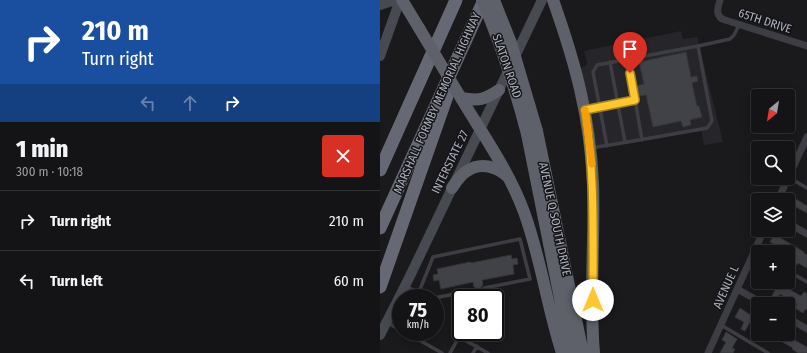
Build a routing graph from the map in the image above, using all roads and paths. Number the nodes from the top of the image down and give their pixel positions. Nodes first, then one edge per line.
1 (395, 0) edge
2 (401, 0) edge
3 (456, 0) edge
4 (483, 0) edge
5 (494, 0) edge
6 (542, 0) edge
7 (553, 0) edge
8 (720, 0) edge
9 (380, 5) edge
10 (739, 24) junction
11 (698, 46) junction
12 (807, 46) edge
13 (380, 56) edge
14 (628, 59) junction
15 (610, 62) junction
16 (451, 71) junction
17 (499, 90) junction
18 (462, 98) junction
19 (635, 100) junction
20 (619, 103) junction
21 (600, 107) junction
22 (585, 110) junction
23 (480, 130) junction
24 (532, 132) junction
25 (807, 138) edge
26 (642, 140) junction
27 (625, 142) junction
28 (607, 146) junction
29 (590, 148) junction
30 (795, 163) edge
31 (380, 170) edge
32 (509, 178) junction
33 (795, 182) edge
34 (452, 188) junction
35 (807, 188) edge
36 (795, 227) edge
37 (380, 228) edge
38 (807, 234) edge
39 (525, 237) junction
40 (421, 253) junction
41 (433, 257) junction
42 (751, 262) edge
43 (795, 275) edge
44 (536, 279) junction
45 (807, 282) edge
46 (405, 286) junction
47 (380, 287) edge
48 (484, 288) dead end
49 (737, 288) junction
50 (412, 289) edge
51 (420, 289) edge
52 (752, 297) edge
53 (795, 322) edge
54 (386, 323) junction
55 (721, 325) junction
56 (392, 326) edge
57 (807, 329) edge
58 (380, 335) edge
59 (421, 341) edge
60 (477, 346) junction
61 (442, 353) edge
62 (450, 353) edge
63 (473, 353) edge
64 (488, 353) edge
65 (562, 353) edge
66 (571, 353) edge
67 (583, 353) edge
68 (594, 353) edge
69 (708, 353) edge
70 (768, 353) edge

1 - 9 main road
2 - 13 main road
2 - 18 highway, bridge
3 - 31 highway, MARSHALL FORMBY MEMORIAL HIGHWAY
4 - 16 highway, MARSHALL FORMBY MEMORIAL HIGHWAY
4 - 24 highway, SLATON ROAD, bridge
5 - 24 highway, SLATON ROAD, bridge
6 - 17 main road, INTERSTATE 27
7 - 22 highway
8 - 10 street, 65TH DRIVE
10 - 11 lane
10 - 12 street, 65TH DRIVE
11 - 14 lane
11 - 26 lane
14 - 15 lane
14 - 19 lane
15 - 20 lane
15 - 21 lane
16 - 37 highway, MARSHALL FORMBY MEMORIAL HIGHWAY
16 - 47 highway
17 - 18 highway
17 - 23 main road, INTERSTATE 27
18 - 23 highway
19 - 20 lane
19 - 26 lane
20 - 21 lane
20 - 27 lane
21 - 22 lane
21 - 28 lane
22 - 29 highway
23 - 32 highway
23 - 34 main road, INTERSTATE 27
24 - 66 highway, AVENUE Q SOUTH DRIVE
24 - 67 highway, AVENUE Q SOUTH DRIVE
25 - 30 street
26 - 27 lane
27 - 28 lane
28 - 29 lane
29 - 68 highway
32 - 34 highway
32 - 39 highway
33 - 35 lane
34 - 40 main road, INTERSTATE 27
36 - 38 street
39 - 41 lane
39 - 44 highway
40 - 41 lane
40 - 46 main road, INTERSTATE 27
41 - 51 lane
42 - 49 street, AVENUE L
43 - 45 lane
44 - 48 lane
44 - 65 highway
46 - 50 lane
46 - 54 main road, INTERSTATE 27
49 - 52 street
49 - 55 street, AVENUE L
53 - 57 street
54 - 56 lane
54 - 58 main road, INTERSTATE 27
55 - 69 street, AVENUE L
55 - 70 lane
59 - 61 lane
60 - 62 lane
60 - 63 lane
60 - 64 lane

